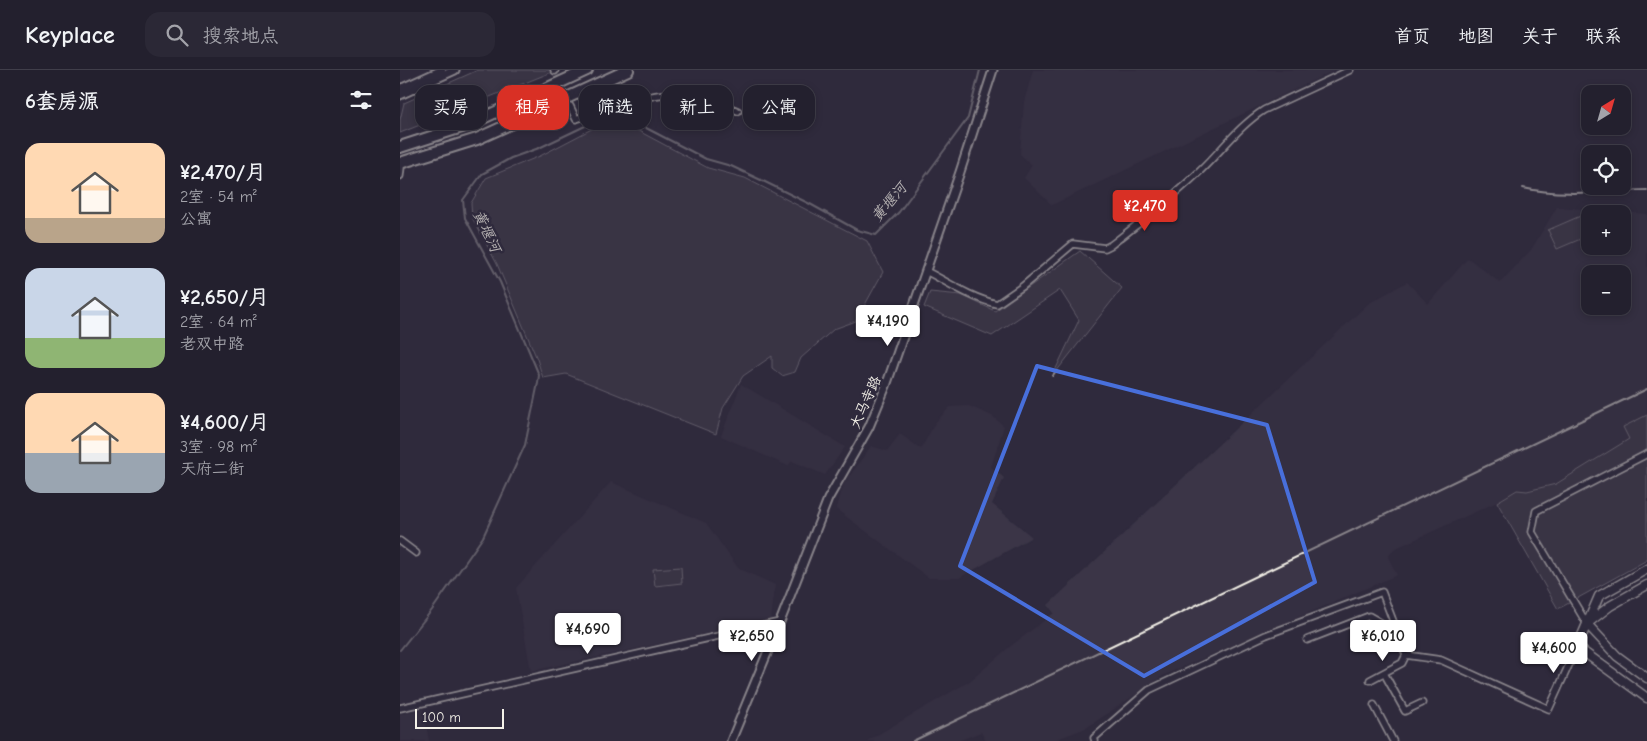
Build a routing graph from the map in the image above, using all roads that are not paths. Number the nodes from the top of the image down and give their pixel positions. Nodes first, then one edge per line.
1 (442, 70) edge
2 (455, 70) edge
3 (588, 70) edge
4 (628, 70) edge
5 (993, 70) edge
6 (1350, 70) edge
7 (400, 89) edge
8 (400, 95) edge
9 (570, 106) tunnel mouth
10 (738, 111) dead end
11 (400, 147) edge
12 (401, 165) edge
13 (400, 176) edge
14 (926, 270) junction
15 (1647, 454) edge
16 (400, 541) edge
17 (416, 554) dead end
18 (1647, 569) edge
19 (1647, 585) edge
20 (780, 622) junction
21 (1395, 624) junction
22 (1587, 624) junction
23 (1307, 640) dead end
24 (1577, 646) junction
25 (1406, 655) junction
26 (1384, 673) junction
27 (1647, 678) edge
28 (1370, 680) dead end
29 (1647, 698) edge
30 (1422, 703) dead end
31 (1374, 705) dead end
32 (400, 708) edge
33 (743, 711) junction
34 (731, 741) edge
35 (736, 741) edge
36 (1095, 741) edge
37 (1393, 741) edge

1 - 7 street
2 - 8 street
3 - 11 highway
4 - 12 highway
5 - 14 street, 大马寺路
6 - 14 street
9 - 10 street
12 - 13 street
14 - 20 street, 大马寺路
15 - 22 street
16 - 17 street
18 - 22 main road
19 - 22 main road
20 - 32 street
20 - 33 street, 大马寺路
21 - 23 street
21 - 25 street
21 - 36 street
22 - 24 main road
22 - 27 main road
24 - 25 street
24 - 29 main road
25 - 26 street
26 - 28 street
26 - 30 street
31 - 37 street
33 - 34 street
33 - 35 street

